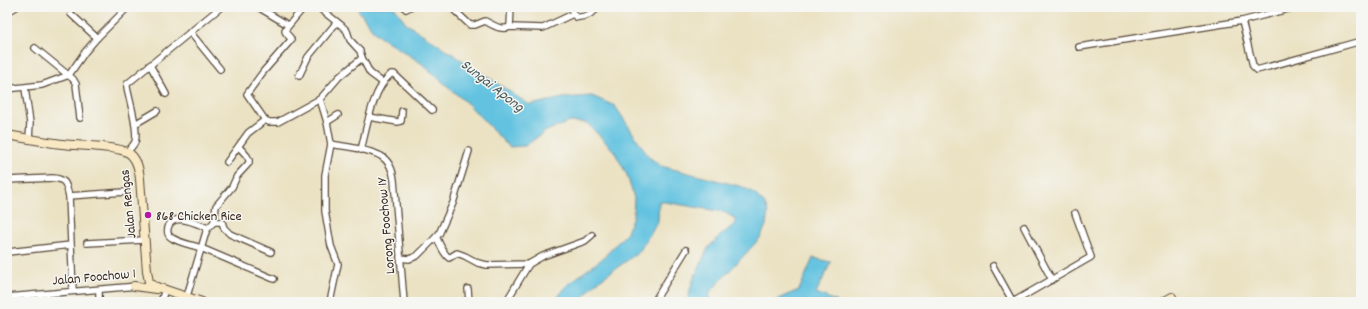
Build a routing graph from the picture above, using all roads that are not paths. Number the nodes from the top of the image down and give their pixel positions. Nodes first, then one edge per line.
1 (16, 7) edge
2 (128, 7) edge
3 (219, 7) edge
4 (258, 7) edge
5 (304, 7) edge
6 (318, 7) edge
7 (451, 7) edge
8 (511, 7) edge
9 (572, 7) edge
10 (599, 7) edge
11 (1266, 7) edge
12 (1296, 7) edge
13 (7, 12) edge
14 (1270, 13) junction
15 (71, 14) dead end
16 (573, 14) junction
17 (1242, 21) junction
18 (337, 22) junction
19 (288, 25) junction
20 (510, 27) junction
21 (190, 32) junction
22 (97, 38) junction
23 (1361, 41) edge
24 (1079, 47) dead end
25 (35, 48) dead end
26 (362, 58) junction
27 (150, 65) junction
28 (220, 69) dead end
29 (70, 75) junction
30 (299, 76) dead end
31 (382, 82) junction
32 (25, 88) junction
33 (7, 89) edge
34 (166, 94) dead end
35 (320, 99) junction
36 (432, 110) dead end
37 (157, 111) dead end
38 (402, 111) dead end
39 (338, 115) dead end
40 (369, 117) junction
41 (80, 118) dead end
42 (265, 120) junction
43 (327, 122) junction
44 (135, 124) junction
45 (7, 135) edge
46 (29, 139) junction
47 (331, 144) junction
48 (239, 147) junction
49 (361, 150) junction
50 (469, 151) dead end
51 (127, 152) junction
52 (227, 162) dead end
53 (7, 180) edge
54 (125, 192) dead end
55 (69, 196) junction
56 (1075, 213) dead end
57 (214, 222) junction
58 (1024, 227) dead end
59 (208, 228) junction
60 (592, 235) dead end
61 (436, 237) junction
62 (144, 240) junction
63 (87, 243) dead end
64 (71, 245) junction
65 (201, 249) junction
66 (686, 250) dead end
67 (8, 252) dead end
68 (271, 252) dead end
69 (400, 258) junction
70 (529, 264) junction
71 (993, 266) dead end
72 (274, 280) dead end
73 (1052, 280) junction
74 (149, 282) junction
75 (134, 286) junction
76 (163, 289) junction
77 (468, 289) dead end
78 (98, 290) junction
79 (73, 291) junction
80 (187, 296) junction
81 (7, 297) edge
82 (1172, 297) dead end
83 (99, 302) edge
84 (161, 302) edge
85 (202, 302) edge
86 (330, 302) edge
87 (404, 302) edge
88 (469, 302) edge
89 (506, 302) edge
90 (654, 302) edge
91 (1013, 302) edge
92 (1163, 302) edge

1 - 13 street
2 - 22 street
3 - 21 street
4 - 19 street
5 - 19 street
6 - 18 street
7 - 20 street
8 - 20 street
9 - 16 street
10 - 16 street
11 - 14 street
12 - 14 street
14 - 17 street
15 - 22 street
16 - 20 street
17 - 23 street
17 - 24 street
18 - 26 street
18 - 30 street
19 - 42 street
21 - 27 street
21 - 28 street
22 - 29 street
25 - 29 street
26 - 31 street
26 - 35 street
27 - 34 street
27 - 44 street
29 - 32 street
29 - 41 street
31 - 36 street
31 - 40 street
32 - 33 street
32 - 46 street
35 - 42 street
35 - 43 street
37 - 44 street
38 - 40 street
39 - 43 street
40 - 49 street
42 - 48 street
43 - 47 street
44 - 51 street
45 - 46 street, Jalan Rengas
46 - 51 street, Jalan Rengas
47 - 49 street, Lorong Foochow 1Y
47 - 86 street
48 - 52 street
48 - 57 street
49 - 69 street, Lorong Foochow 1Y
50 - 61 street
51 - 62 street, Jalan Rengas
53 - 55 street
54 - 55 street
55 - 64 street
56 - 73 street
57 - 59 street
57 - 68 street
58 - 73 street
59 - 65 street
59 - 65 street
60 - 70 street
61 - 69 street
61 - 70 street
62 - 63 street
62 - 74 street, Jalan Rengas
64 - 67 street
64 - 79 street
65 - 72 street
65 - 80 street
66 - 90 street
69 - 87 street, Lorong Foochow 1Y
70 - 89 street
71 - 91 street
73 - 91 street
74 - 75 street, Jalan Foochow 1
74 - 76 street, Jalan Foochow 1
75 - 76 street
75 - 78 street, Jalan Foochow 1
76 - 80 street, Jalan Foochow 1
76 - 84 street
77 - 88 street
78 - 79 street, Jalan Foochow 1
78 - 83 street
79 - 81 street, Jalan Foochow 1
80 - 85 street, Jalan Foochow 1
82 - 92 street

